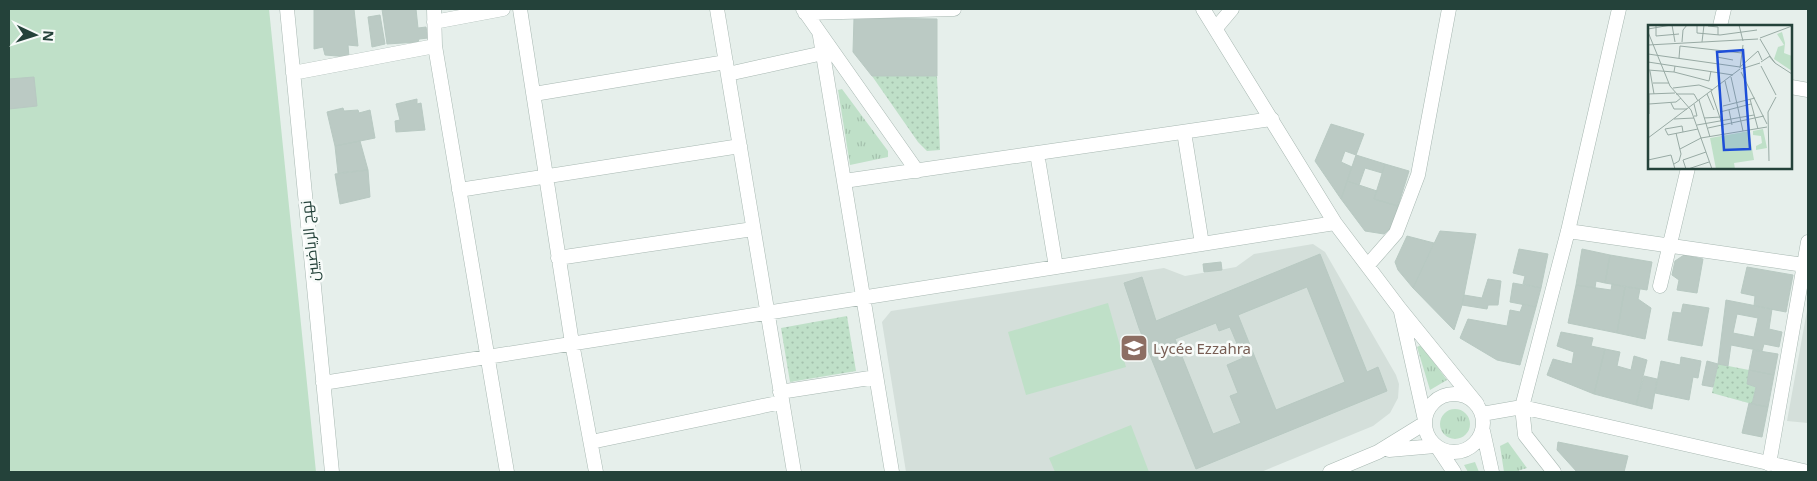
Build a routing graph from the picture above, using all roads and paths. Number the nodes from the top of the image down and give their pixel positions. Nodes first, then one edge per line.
1 (287, 9) edge
2 (503, 9) edge
3 (520, 9) edge
4 (717, 9) edge
5 (954, 9) edge
6 (1203, 9) edge
7 (1232, 9) edge
8 (1449, 9) edge
9 (1620, 9) edge
10 (1724, 9) edge
11 (804, 11) edge
12 (434, 16) edge
13 (1720, 25) edge
14 (1216, 28) junction
15 (820, 36) junction
16 (435, 46) junction
17 (823, 53) junction
18 (727, 68) junction
19 (293, 73) junction
20 (1792, 87) edge
21 (1808, 90) edge
22 (534, 94) junction
23 (1272, 119) junction
24 (1184, 132) junction
25 (740, 146) junction
26 (1037, 153) junction
27 (1688, 169) edge
28 (917, 171) junction
29 (545, 176) junction
30 (844, 181) junction
31 (460, 190) junction
32 (1335, 223) junction
33 (753, 228) junction
34 (1568, 231) junction
35 (1808, 242) edge
36 (1202, 244) junction
37 (1670, 245) junction
38 (558, 258) junction
39 (1368, 265) junction
40 (1804, 265) junction
41 (1056, 267) junction
42 (1660, 286) dead end
43 (863, 298) junction
44 (1400, 309) junction
45 (767, 313) junction
46 (572, 343) junction
47 (487, 358) junction
48 (876, 378) junction
49 (323, 383) junction
50 (781, 397) junction
51 (1522, 407) junction
52 (1479, 409) junction
53 (1425, 422) junction
54 (1483, 431) junction
55 (591, 442) junction
56 (1437, 447) junction
57 (1378, 452) junction
58 (1768, 464) junction
59 (332, 472) edge
60 (507, 472) edge
61 (596, 472) edge
62 (794, 472) edge
63 (892, 472) edge
64 (1330, 472) edge
65 (1454, 472) edge
66 (1492, 472) edge
67 (1554, 472) edge
68 (1808, 472) edge

1 - 19 street, نهج الرياضيين
2 - 12 street
3 - 22 street
4 - 18 street
5 - 11 street
6 - 14 street
7 - 14 street
8 - 39 street
9 - 34 street
10 - 13 street
11 - 15 street
12 - 16 street
14 - 23 street
15 - 17 street
15 - 28 street
16 - 19 street
16 - 31 street
17 - 18 street
17 - 30 street
18 - 22 street
18 - 25 street
19 - 49 street, نهج الرياضيين
20 - 21 street
22 - 29 street
23 - 24 street
23 - 32 street
24 - 26 street
24 - 36 street
25 - 29 street
25 - 33 street
26 - 28 street
26 - 41 street
27 - 37 street
28 - 30 street
29 - 31 street
29 - 38 street
30 - 43 street
31 - 47 street
32 - 36 street
32 - 39 street
33 - 38 street
33 - 45 street
34 - 37 street
34 - 51 street
35 - 40 street
36 - 41 street
37 - 40 street
37 - 42 street
38 - 46 street
39 - 44 street
40 - 58 street
41 - 43 street
43 - 45 street
43 - 48 street
44 - 52 street
44 - 53 street
45 - 46 street
45 - 50 street
46 - 47 street
46 - 55 street
47 - 49 street
47 - 60 street
48 - 50 street
48 - 63 street
49 - 59 street, نهج الرياضيين
50 - 55 street
50 - 62 street
51 - 52 street
51 - 58 street
51 - 67 street
52 - 53 street
52 - 54 street
53 - 56 street
53 - 57 street
54 - 56 street
54 - 66 street
55 - 61 street
56 - 57 street
56 - 65 street
57 - 64 street
58 - 68 street

